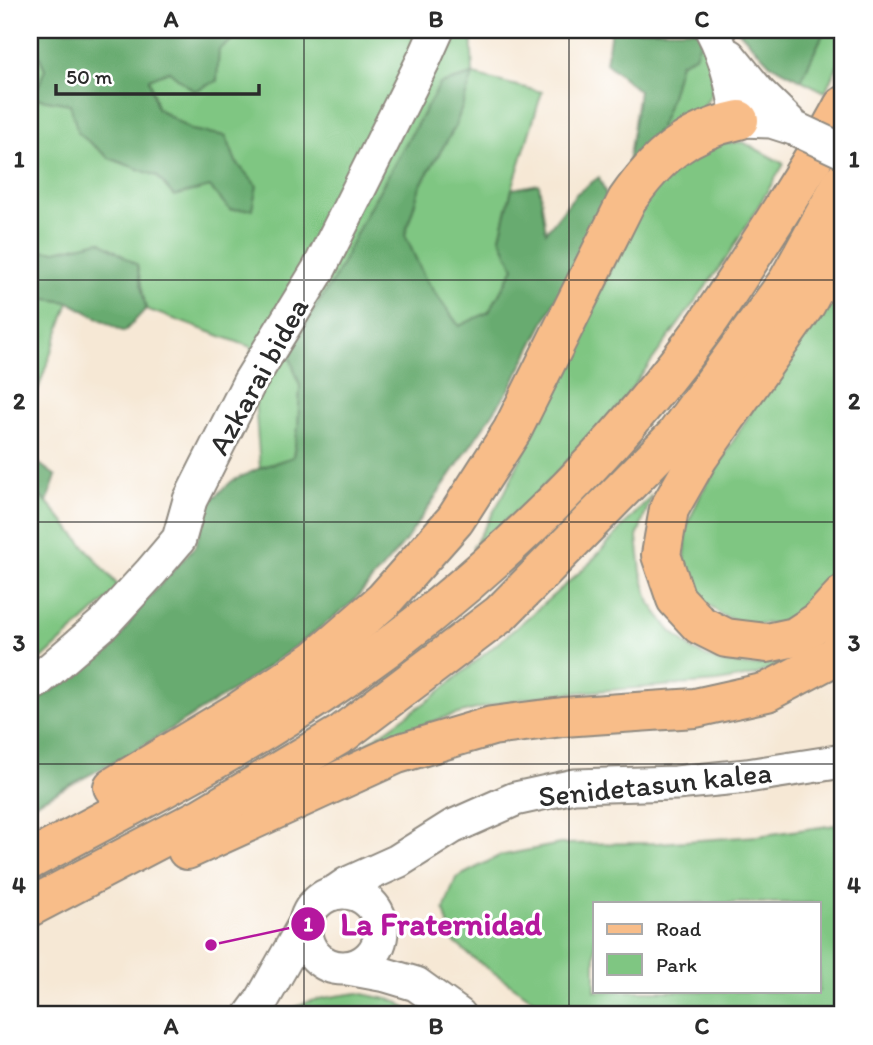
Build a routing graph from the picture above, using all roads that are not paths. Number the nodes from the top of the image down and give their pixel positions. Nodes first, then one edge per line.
1 (437, 30) edge
2 (717, 38) edge
3 (843, 106) edge
4 (739, 120) junction
5 (796, 129) junction
6 (843, 151) edge
7 (843, 181) edge
8 (843, 236) edge
9 (843, 595) edge
10 (843, 648) edge
11 (30, 685) edge
12 (843, 761) edge
13 (30, 860) edge
14 (398, 861) junction
15 (334, 893) junction
16 (30, 908) edge
17 (30, 923) edge
18 (305, 924) junction
19 (380, 924) junction
20 (340, 968) junction
21 (416, 984) junction
22 (257, 1008) edge
23 (459, 1015) edge

1 - 11 street, Azkarai bidea
2 - 4 street
2 - 5 street
3 - 13 main road
4 - 5 street
4 - 13 main road
5 - 6 street, bridge
7 - 16 main road
8 - 9 main road
10 - 17 main road
12 - 14 street, Senidetasun kalea
14 - 15 street, Senidetasun kalea
14 - 19 street
15 - 18 street
15 - 19 street
18 - 20 street
18 - 22 street
19 - 20 street
19 - 21 street
20 - 21 street
20 - 22 street
21 - 23 street

